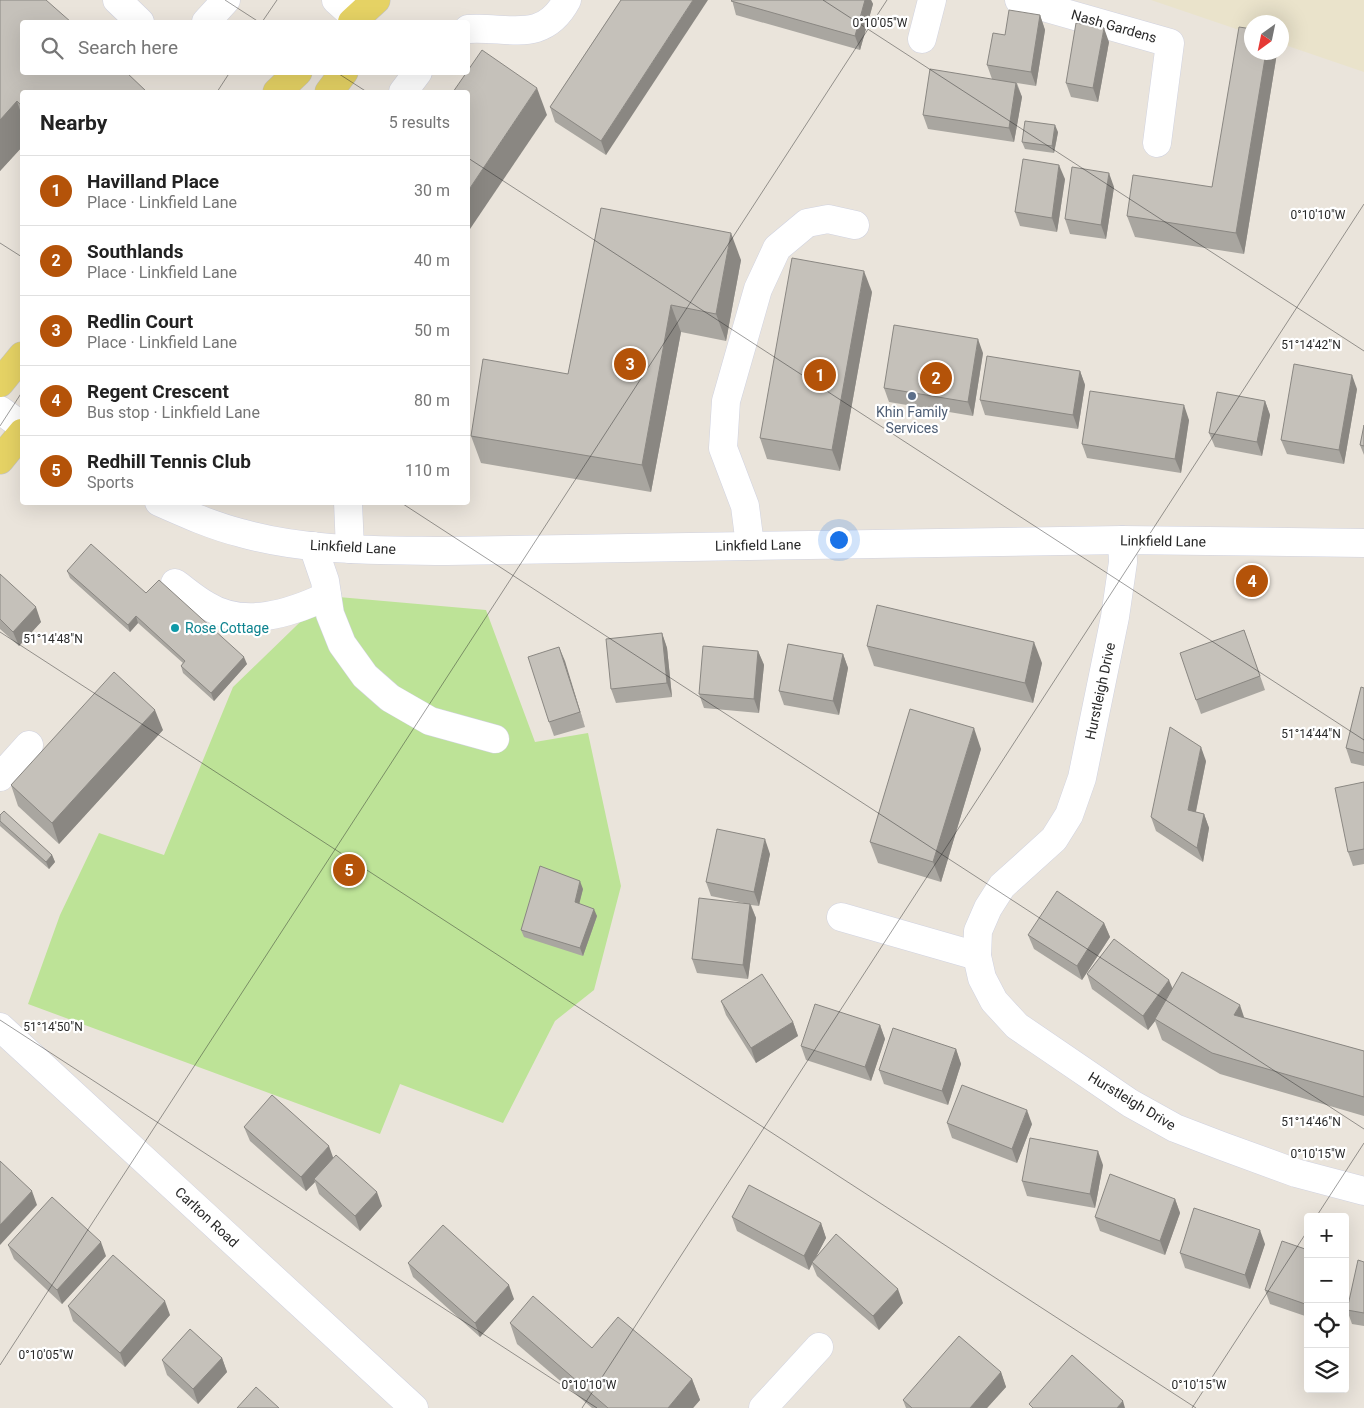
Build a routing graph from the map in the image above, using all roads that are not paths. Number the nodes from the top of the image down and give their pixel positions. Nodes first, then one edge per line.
1 (117, 0) edge
2 (226, 0) edge
3 (336, 0) edge
4 (376, 0) edge
5 (395, 0) edge
6 (567, 0) edge
7 (932, 0) edge
8 (1019, 0) edge
9 (138, 20) edge
10 (208, 20) edge
11 (361, 20) edge
12 (363, 20) edge
13 (364, 20) edge
14 (470, 29) edge
15 (922, 39) dead end
16 (295, 75) edge
17 (342, 75) edge
18 (416, 75) edge
19 (279, 90) edge
20 (330, 90) edge
21 (404, 90) edge
22 (1157, 143) dead end
23 (855, 225) dead end
24 (20, 358) edge
25 (0, 383) edge
26 (0, 410) edge
27 (20, 425) edge
28 (20, 435) edge
29 (0, 460) edge
30 (167, 505) edge
31 (348, 505) edge
32 (1122, 540) junction
33 (1364, 543) edge
34 (313, 546) junction
35 (750, 546) junction
36 (350, 549) junction
37 (175, 583) dead end
38 (327, 596) junction
39 (495, 739) dead end
40 (29, 745) dead end
41 (1, 773) edge
42 (841, 917) dead end
43 (978, 956) junction
44 (0, 1027) edge
45 (1364, 1191) edge
46 (818, 1347) dead end
47 (414, 1408) edge
48 (763, 1408) edge

1 - 9 street
2 - 10 street
3 - 11 street
4 - 12 main road
5 - 13 main road
6 - 14 street
7 - 15 street
8 - 22 street, Nash Gardens
16 - 19 main road
17 - 20 main road
18 - 21 street
23 - 35 street
24 - 25 main road
26 - 27 street
28 - 29 main road
30 - 34 street, Linkfield Lane
31 - 36 street
32 - 33 street, Linkfield Lane
32 - 35 street, Linkfield Lane
32 - 43 street, Hurstleigh Drive
34 - 36 street, Linkfield Lane
34 - 38 street
35 - 36 street, Linkfield Lane
37 - 38 street
38 - 39 street
40 - 41 street
42 - 43 street
43 - 45 street, Hurstleigh Drive
44 - 47 street, Carlton Road
46 - 48 street

